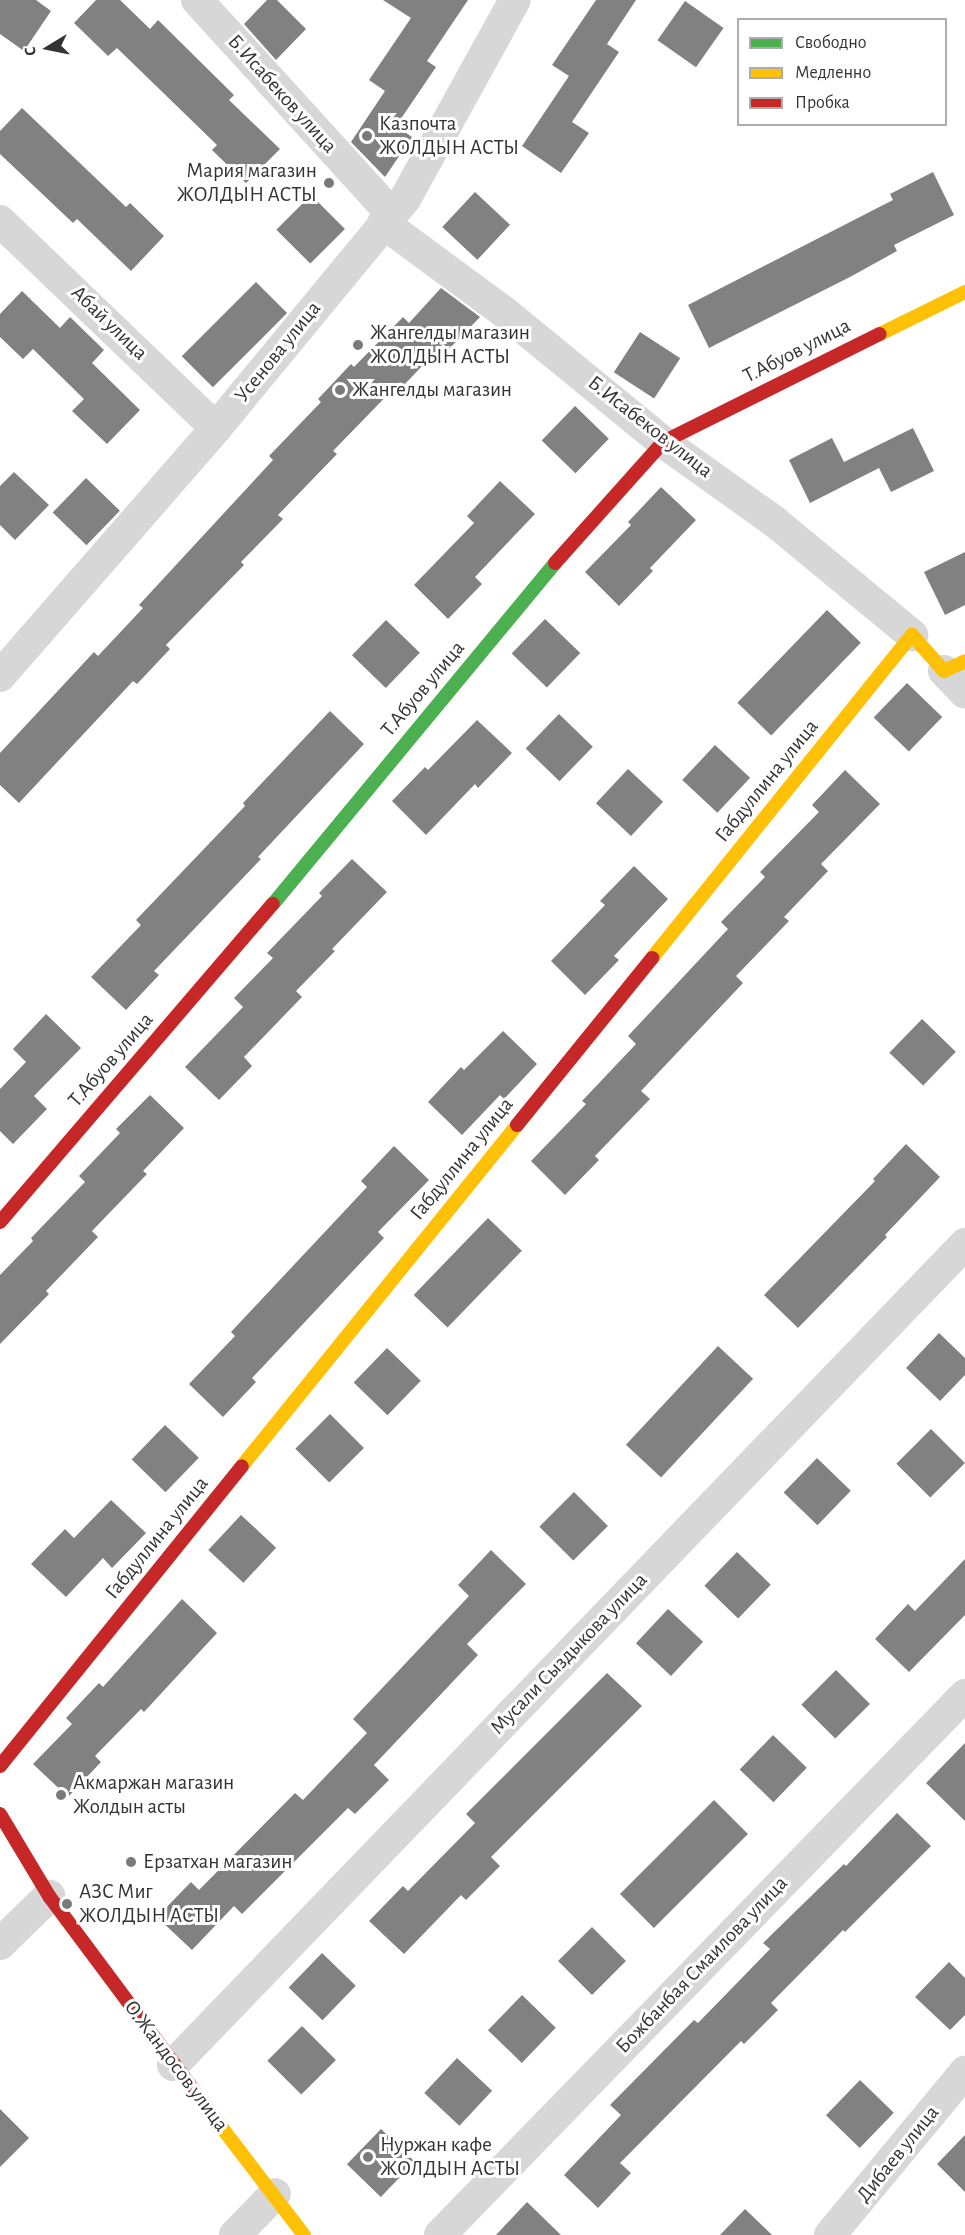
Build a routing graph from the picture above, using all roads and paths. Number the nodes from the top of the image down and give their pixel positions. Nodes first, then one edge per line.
1 (197, 0) edge
2 (515, 0) edge
3 (388, 218) junction
4 (0, 221) edge
5 (965, 292) edge
6 (216, 428) junction
7 (663, 441) junction
8 (912, 635) junction
9 (958, 675) edge
10 (0, 676) edge
11 (0, 1222) edge
12 (965, 1244) edge
13 (965, 1695) edge
14 (0, 1766) edge
15 (0, 1814) edge
16 (49, 1896) junction
17 (0, 1944) edge
18 (173, 2065) junction
19 (965, 2072) edge
20 (275, 2194) junction
21 (235, 2235) edge
22 (304, 2235) edge
23 (440, 2235) edge
24 (830, 2235) edge

1 - 3 street, Б.Исабеков улица
2 - 3 street, Усенова улица
3 - 6 street, Усенова улица
3 - 7 street, Б.Исабеков улица
4 - 6 street, Абай улица
5 - 7 street, Т.Абуов улица
6 - 10 street, Усенова улица
7 - 8 street, Б.Исабеков улица
7 - 11 street, Т.Абуов улица
8 - 9 street
8 - 14 street, Габдуллина улица
12 - 18 street, Мусали Сыздыкова улица
13 - 23 street, Божбанбая Смаилова улица
15 - 16 street, О.Жандосов улица
16 - 17 street
16 - 18 street, О.Жандосов улица
18 - 20 street, О.Жандосов улица
19 - 24 street, Дибаев улица
20 - 21 street
20 - 22 street, О.Жандосов улица

